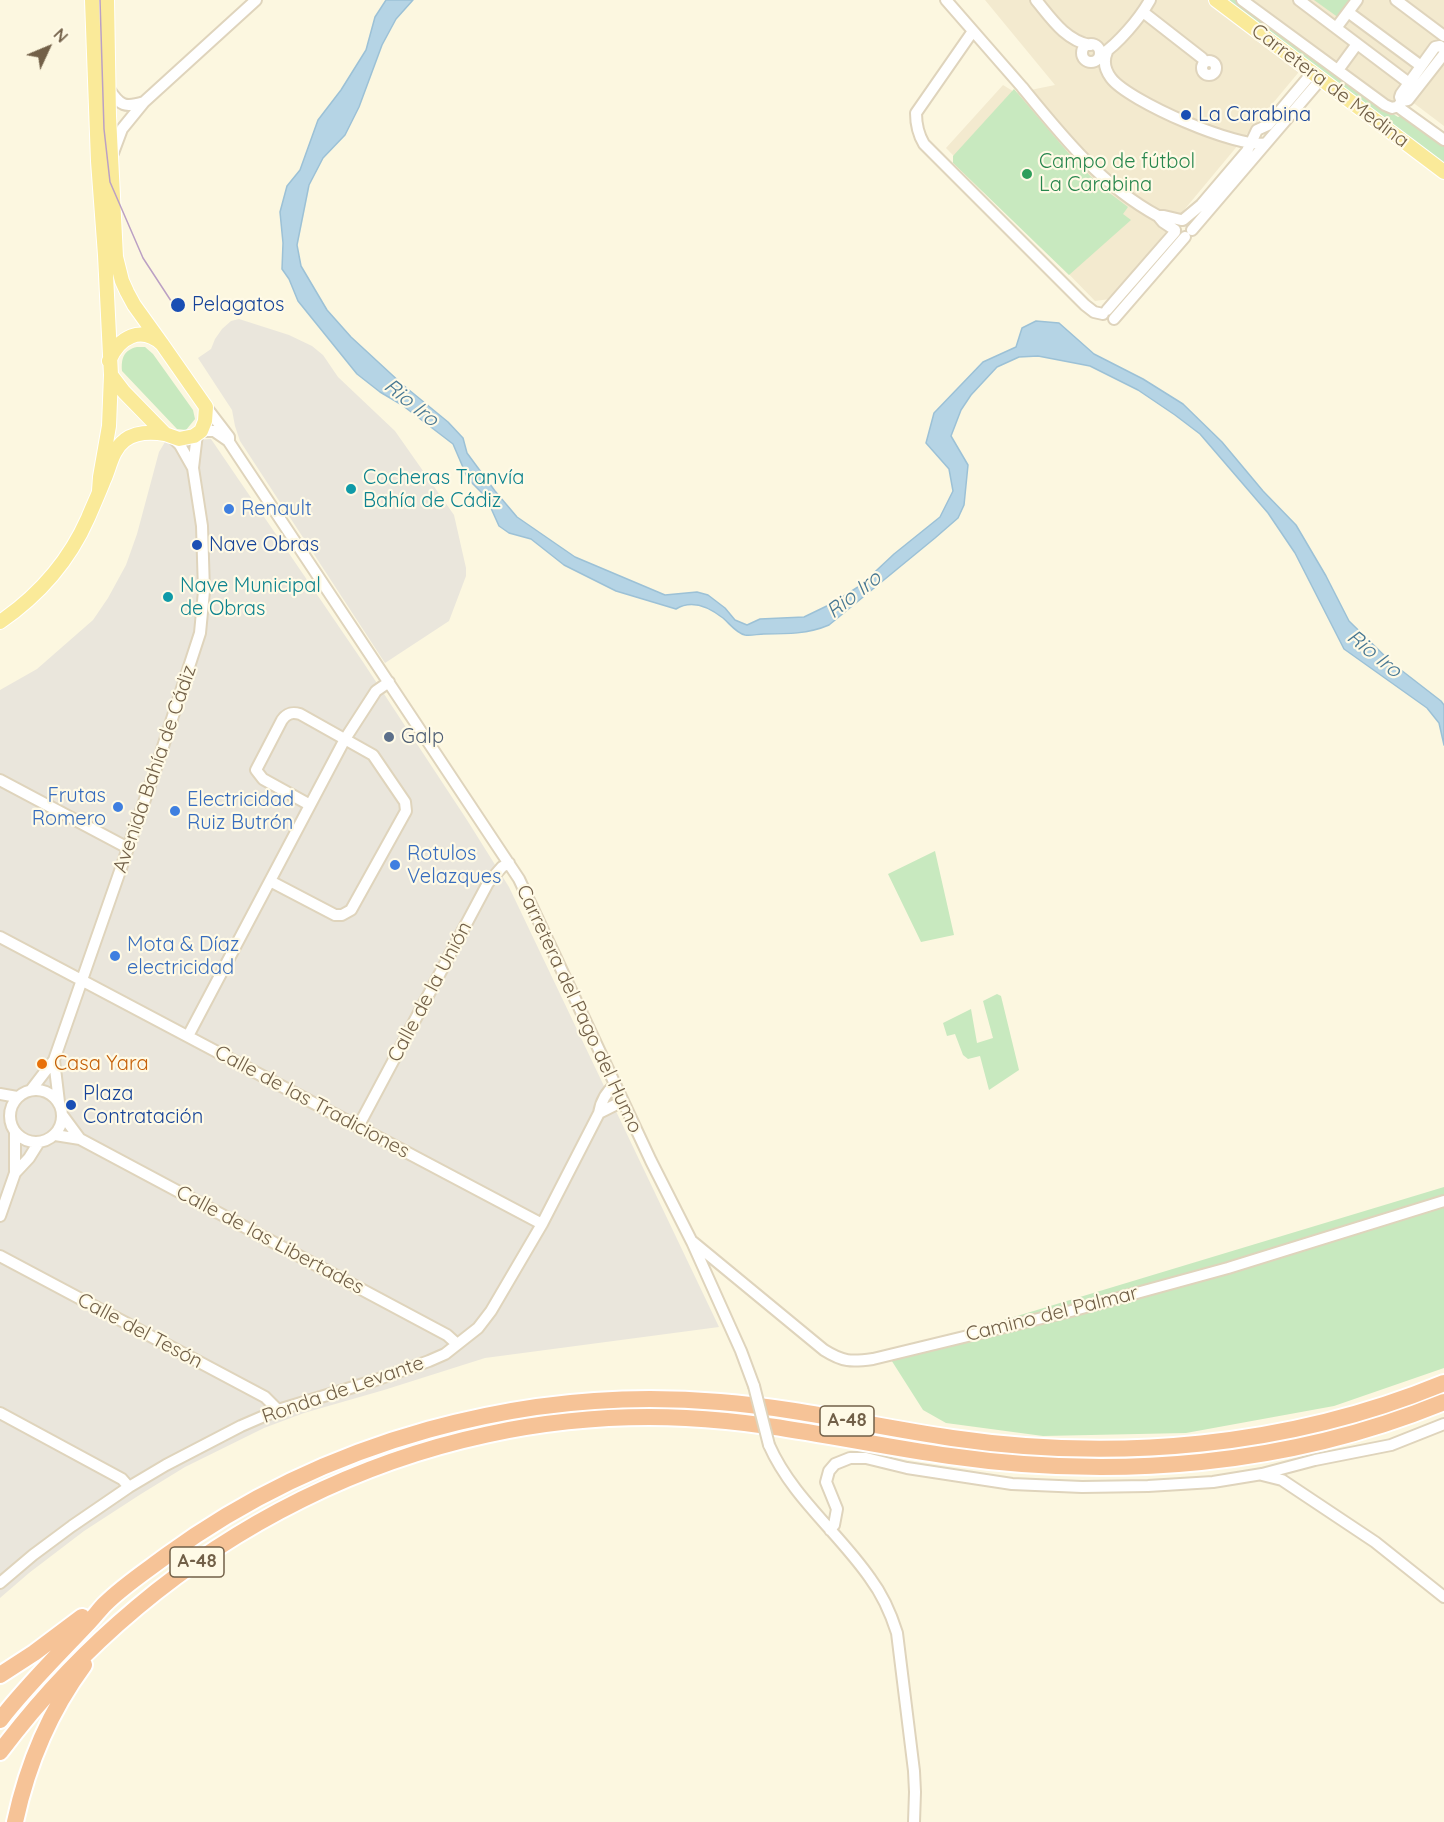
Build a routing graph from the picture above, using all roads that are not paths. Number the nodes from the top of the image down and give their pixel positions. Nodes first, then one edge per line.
1 (92, 0) edge
2 (107, 0) edge
3 (256, 0) edge
4 (946, 0) edge
5 (1036, 0) edge
6 (1150, 0) edge
7 (1216, 0) edge
8 (1242, 0) edge
9 (1299, 0) edge
10 (1358, 0) edge
11 (1396, 0) edge
12 (1143, 12) junction
13 (1348, 12) junction
14 (1336, 28) junction
15 (1061, 30) junction
16 (973, 31) junction
17 (1116, 41) junction
18 (1357, 44) junction
19 (1091, 45) junction
20 (1444, 45) edge
21 (1103, 54) junction
22 (1086, 60) junction
23 (1205, 62) dead end
24 (1421, 66) junction
25 (1338, 70) junction
26 (1316, 76) junction
27 (1408, 83) junction
28 (1117, 84) junction
29 (109, 89) junction
30 (144, 102) junction
31 (1400, 103) junction
32 (1234, 138) junction
33 (1260, 138) junction
34 (1444, 140) edge
35 (111, 159) junction
36 (1239, 160) junction
37 (1444, 172) edge
38 (1158, 216) junction
39 (1182, 220) junction
40 (1182, 232) junction
41 (162, 344) junction
42 (110, 368) junction
43 (206, 407) junction
44 (199, 432) junction
45 (168, 435) junction
46 (229, 442) junction
47 (193, 468) junction
48 (99, 491) junction
49 (0, 622) edge
50 (389, 682) junction
51 (345, 739) junction
52 (0, 780) edge
53 (310, 805) junction
54 (128, 848) junction
55 (509, 863) junction
56 (270, 880) junction
57 (0, 937) edge
58 (82, 980) junction
59 (188, 1036) junction
60 (54, 1060) junction
61 (611, 1088) junction
62 (31, 1090) junction
63 (0, 1094) edge
64 (17, 1097) junction
65 (59, 1102) junction
66 (618, 1103) junction
67 (0, 1105) edge
68 (599, 1113) junction
69 (10, 1116) junction
70 (63, 1116) junction
71 (358, 1128) junction
72 (15, 1132) junction
73 (55, 1135) junction
74 (80, 1139) junction
75 (39, 1142) junction
76 (15, 1173) junction
77 (1444, 1201) edge
78 (0, 1216) edge
79 (542, 1224) junction
80 (692, 1242) junction
81 (0, 1256) edge
82 (457, 1344) junction
83 (1444, 1383) edge
84 (1444, 1402) edge
85 (278, 1410) junction
86 (0, 1413) edge
87 (1444, 1424) edge
88 (1262, 1474) junction
89 (129, 1488) junction
90 (830, 1530) junction
91 (0, 1582) edge
92 (1444, 1597) edge
93 (104, 1605) junction
94 (107, 1634) junction
95 (0, 1675) edge
96 (0, 1720) edge
97 (0, 1752) edge
98 (15, 1822) edge
99 (914, 1822) edge

1 - 42 main road
2 - 29 main road
3 - 30 street
4 - 16 street
5 - 15 street
6 - 12 street
7 - 26 main road, Carretera de Medina
8 - 25 street
9 - 14 street
10 - 13 street
11 - 20 street
12 - 17 street
12 - 23 street
13 - 14 street
13 - 24 street
14 - 18 street
15 - 19 street
15 - 22 street
16 - 38 street
16 - 40 street
17 - 19 street
17 - 21 street
18 - 25 street
18 - 27 street
19 - 21 street
19 - 22 street
20 - 24 street
20 - 31 street
21 - 22 street
21 - 28 street
22 - 28 street
24 - 27 street
25 - 31 street
26 - 33 street
26 - 37 main road, Carretera de Medina
27 - 31 street
28 - 32 street
29 - 30 street
29 - 35 main road
30 - 35 street
31 - 34 street
32 - 33 street
32 - 36 street
33 - 36 street
33 - 40 street
35 - 41 main road
36 - 39 street
38 - 39 street
38 - 40 street
39 - 40 street
41 - 42 main road
41 - 43 main road
42 - 45 main road
42 - 48 main road
43 - 44 main road
43 - 46 street, Carretera del Pago del Humo
44 - 45 main road
44 - 46 street
44 - 47 street, Avenida Bahía de Cádiz
45 - 47 street, Avenida Bahía de Cádiz
45 - 48 main road
46 - 50 street, Carretera del Pago del Humo
47 - 54 street, Avenida Bahía de Cádiz
48 - 49 main road
50 - 51 street
50 - 55 street, Carretera del Pago del Humo
51 - 53 street
51 - 53 street
51 - 56 street
52 - 54 street
53 - 56 street
54 - 58 street, Avenida Bahía de Cádiz
55 - 61 street, Carretera del Pago del Humo
55 - 71 street, Calle de la Unión
56 - 59 street
57 - 58 street, Calle de las Tradiciones
58 - 59 street, Calle de las Tradiciones
58 - 60 street, Avenida Bahía de Cádiz
59 - 71 street, Calle de las Tradiciones
60 - 62 street, Avenida Bahía de Cádiz
60 - 65 street, Avenida Bahía de Cádiz
61 - 66 street, Carretera del Pago del Humo
61 - 68 street, Ronda de Levante
62 - 64 street
62 - 65 street
63 - 64 street
64 - 69 street
65 - 70 street
66 - 68 street
66 - 80 street, Carretera del Pago del Humo
67 - 69 street
68 - 79 street, Ronda de Levante
69 - 72 street
70 - 73 street
70 - 74 street, Calle de las Libertades
71 - 79 street, Calle de las Tradiciones
72 - 75 street
72 - 76 street
73 - 74 street, Calle de las Libertades
73 - 75 street
74 - 82 street, Calle de las Libertades
75 - 76 street
76 - 78 street
77 - 80 street, Camino del Palmar
79 - 82 street, Ronda de Levante
80 - 90 street, Carretera del Pago del Humo, bridge
81 - 85 street, Calle del Tesón
82 - 85 street, Ronda de Levante
83 - 93 highway, A-48
84 - 94 highway, A-48
85 - 89 street, Ronda de Levante
86 - 89 street
87 - 88 street
88 - 90 street
88 - 92 street
89 - 91 street, Ronda de Levante
90 - 99 street
93 - 95 highway
93 - 96 highway, A-48
94 - 97 highway, A-48
94 - 98 highway

